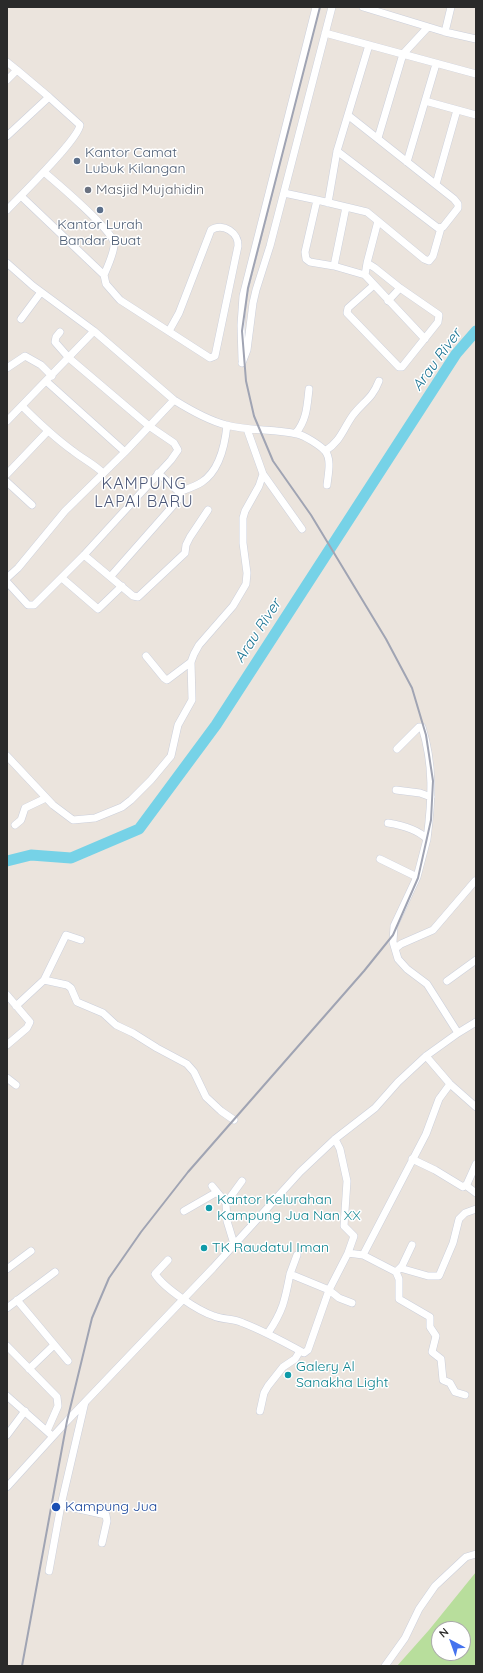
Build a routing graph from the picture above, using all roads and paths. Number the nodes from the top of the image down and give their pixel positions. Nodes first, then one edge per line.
1 (316, 7) edge
2 (332, 7) edge
3 (363, 7) edge
4 (451, 7) edge
5 (428, 27) junction
6 (445, 32) junction
7 (325, 33) junction
8 (475, 37) edge
9 (369, 45) junction
10 (403, 54) junction
11 (7, 62) edge
12 (436, 64) junction
13 (17, 70) junction
14 (476, 74) edge
15 (7, 80) edge
16 (49, 97) junction
17 (425, 102) junction
18 (457, 110) junction
19 (476, 115) edge
20 (349, 116) junction
21 (7, 136) edge
22 (378, 138) junction
23 (337, 151) junction
24 (407, 162) junction
25 (44, 172) junction
26 (436, 184) junction
27 (284, 193) junction
28 (21, 196) junction
29 (317, 200) junction
30 (328, 203) junction
31 (346, 207) junction
32 (7, 210) edge
33 (378, 221) junction
34 (441, 228) junction
35 (7, 262) edge
36 (367, 263) junction
37 (334, 266) junction
38 (104, 275) junction
39 (365, 275) junction
40 (374, 285) junction
41 (400, 288) junction
42 (41, 292) junction
43 (388, 301) junction
44 (20, 319) dead end
45 (94, 331) junction
46 (169, 331) junction
47 (60, 332) dead end
48 (425, 339) junction
49 (69, 358) junction
50 (7, 368) edge
51 (49, 378) junction
52 (379, 381) dead end
53 (309, 389) dead end
54 (174, 400) junction
55 (22, 406) junction
56 (7, 421) edge
57 (149, 426) junction
58 (227, 426) junction
59 (247, 429) junction
60 (48, 431) junction
61 (296, 434) junction
62 (325, 451) junction
63 (124, 452) junction
64 (103, 473) junction
65 (158, 473) junction
66 (7, 474) edge
67 (263, 474) junction
68 (7, 482) edge
69 (328, 485) dead end
70 (179, 492) junction
71 (32, 505) dead end
72 (208, 510) dead end
73 (302, 529) dead end
74 (84, 555) junction
75 (111, 576) junction
76 (7, 578) edge
77 (62, 578) junction
78 (7, 582) edge
79 (122, 586) junction
80 (146, 656) dead end
81 (191, 662) junction
82 (397, 749) dead end
83 (7, 756) edge
84 (396, 790) dead end
85 (431, 797) junction
86 (46, 798) junction
87 (388, 823) dead end
88 (15, 825) dead end
89 (427, 839) junction
90 (380, 859) dead end
91 (417, 877) junction
92 (474, 881) dead end
93 (81, 940) dead end
94 (396, 948) junction
95 (476, 960) edge
96 (44, 980) junction
97 (447, 981) dead end
98 (7, 995) edge
99 (16, 1006) junction
100 (476, 1022) edge
101 (458, 1033) junction
102 (7, 1044) edge
103 (426, 1056) junction
104 (7, 1078) edge
105 (450, 1084) junction
106 (16, 1085) dead end
107 (476, 1107) edge
108 (234, 1120) dead end
109 (335, 1139) junction
110 (412, 1159) junction
111 (476, 1164) edge
112 (242, 1181) dead end
113 (467, 1184) junction
114 (212, 1186) dead end
115 (217, 1192) junction
116 (476, 1193) edge
117 (226, 1204) junction
118 (476, 1209) edge
119 (184, 1210) dead end
120 (234, 1244) junction
121 (412, 1244) dead end
122 (31, 1251) dead end
123 (348, 1253) junction
124 (297, 1255) dead end
125 (363, 1255) junction
126 (168, 1260) dead end
127 (7, 1269) edge
128 (398, 1270) junction
129 (54, 1272) dead end
130 (290, 1274) junction
131 (329, 1290) junction
132 (183, 1298) junction
133 (17, 1300) junction
134 (352, 1303) dead end
135 (7, 1308) edge
136 (268, 1333) junction
137 (54, 1345) junction
138 (7, 1346) edge
139 (300, 1351) junction
140 (68, 1361) dead end
141 (29, 1369) junction
142 (465, 1395) dead end
143 (7, 1396) edge
144 (85, 1402) junction
145 (25, 1411) junction
146 (260, 1411) dead end
147 (48, 1431) junction
148 (7, 1435) edge
149 (53, 1437) junction
150 (9, 1481) edge
151 (61, 1505) junction
152 (102, 1543) dead end
153 (476, 1554) edge
154 (49, 1571) dead end
155 (385, 1666) edge

1 - 27 street
2 - 7 street
3 - 5 street
4 - 6 street
5 - 6 street
5 - 10 street
6 - 8 street
7 - 9 street
7 - 27 street
9 - 10 street
9 - 20 street
10 - 12 street
10 - 22 street
11 - 13 street
12 - 14 street
12 - 17 street
13 - 15 street
13 - 16 street
16 - 21 street
16 - 25 street
17 - 18 street
17 - 24 street
18 - 19 street
18 - 26 street
20 - 22 street
20 - 23 street
22 - 24 street
23 - 30 street
23 - 34 street
24 - 26 street
25 - 28 street
25 - 38 street
26 - 34 street
27 - 29 street
28 - 32 street
28 - 38 street
29 - 30 street
29 - 37 street
30 - 31 street
31 - 33 street
31 - 37 street
33 - 34 street
33 - 36 street
35 - 42 street
36 - 39 street
36 - 41 street
37 - 39 street
38 - 46 street
39 - 40 street
40 - 43 street
40 - 48 street
41 - 43 street
41 - 48 street
42 - 44 street
42 - 45 street
43 - 48 street
45 - 49 street
45 - 54 street
46 - 46 street
47 - 49 street
49 - 51 street
49 - 57 street
50 - 51 street
51 - 55 street
51 - 63 street
52 - 62 street
53 - 61 street
54 - 57 street
54 - 58 street
55 - 56 street
55 - 60 street
57 - 63 street
57 - 65 street
58 - 59 street
58 - 70 street
59 - 61 street
59 - 67 street
60 - 64 street
60 - 66 street
61 - 62 street
62 - 69 street
63 - 64 street
64 - 76 street
65 - 70 street
65 - 74 street
67 - 73 street
67 - 81 street
68 - 71 street
70 - 75 street
72 - 79 street
74 - 75 street
74 - 77 street
75 - 79 street
77 - 78 street
77 - 79 street
80 - 81 street
81 - 86 street
82 - 85 street
83 - 86 street
84 - 85 street
85 - 89 street
86 - 88 street
87 - 89 street
89 - 91 street
90 - 91 street
91 - 94 street
92 - 94 street
93 - 96 street
94 - 101 street
95 - 97 street
96 - 99 street
96 - 108 street
98 - 99 street
99 - 102 street
100 - 101 street
101 - 103 street
103 - 105 street
103 - 109 street
104 - 106 street
105 - 107 street
105 - 110 street
109 - 120 street
109 - 123 street
110 - 113 street
110 - 125 street
111 - 113 street
112 - 117 street
113 - 116 street
114 - 115 street
115 - 117 street
115 - 119 street
117 - 120 street
118 - 128 street
120 - 132 street
121 - 128 street
122 - 127 street
123 - 125 street
123 - 131 street
124 - 130 street
125 - 128 street
126 - 132 street
128 - 142 street
129 - 133 street
130 - 131 street
130 - 136 street
131 - 134 street
131 - 139 street
132 - 136 street
132 - 144 street
133 - 135 street
133 - 137 street
136 - 139 street
137 - 140 street
137 - 141 street
138 - 141 street
139 - 146 street
141 - 147 street
143 - 145 street
144 - 149 street
144 - 151 street
145 - 147 street
145 - 148 street
147 - 149 street
149 - 150 street
151 - 152 street
151 - 154 street
153 - 155 street

